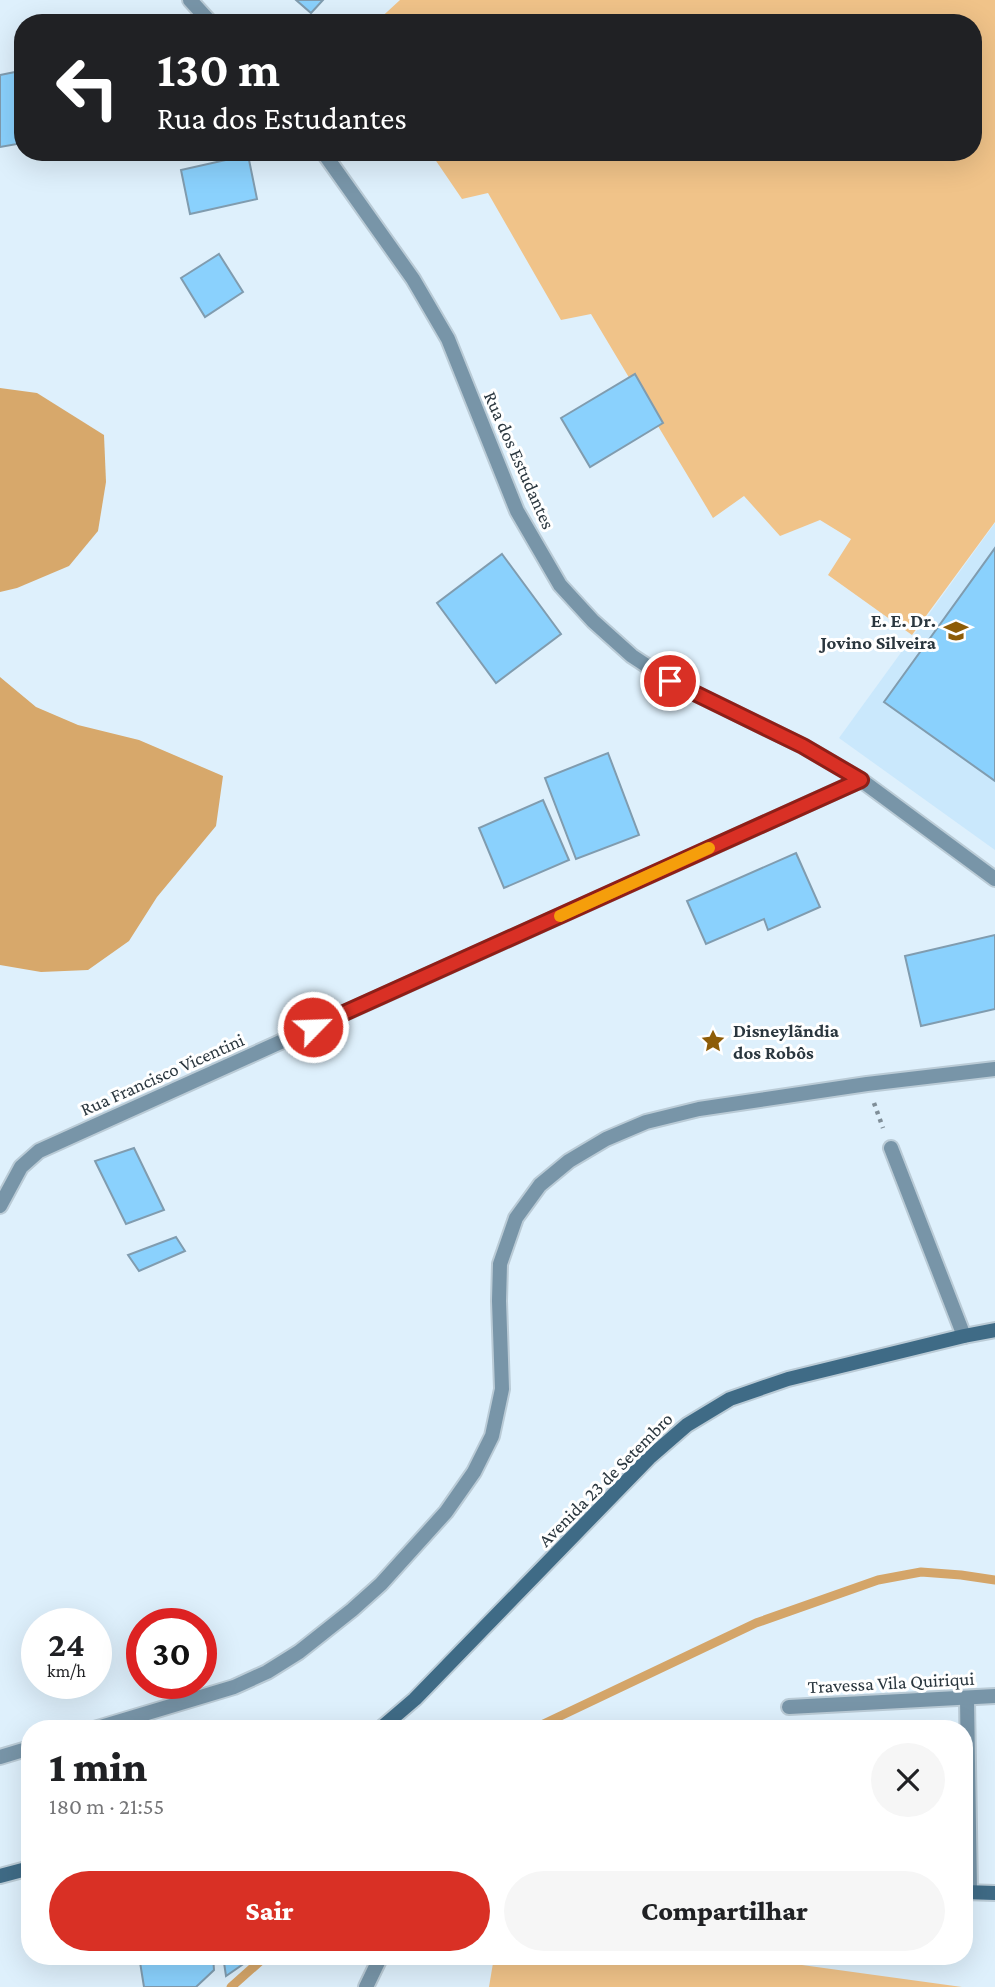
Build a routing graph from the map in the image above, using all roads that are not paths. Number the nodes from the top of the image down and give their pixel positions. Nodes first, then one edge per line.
1 (190, 0) edge
2 (203, 14) edge
3 (329, 161) edge
4 (861, 780) junction
5 (995, 879) edge
6 (995, 1069) edge
7 (891, 1148) road end
8 (0, 1206) edge
9 (995, 1330) edge
10 (964, 1336) junction
11 (995, 1696) edge
12 (967, 1699) junction
13 (789, 1707) dead end
14 (124, 1720) edge
15 (390, 1720) edge
16 (967, 1720) edge
17 (21, 1751) edge
18 (0, 1757) edge
19 (21, 1870) edge
20 (0, 1876) edge
21 (973, 1892) edge
22 (995, 1893) edge
23 (377, 1965) edge
24 (366, 1987) edge

1 - 2 street
3 - 4 street, Rua dos Estudantes
4 - 5 street, Rua dos Estudantes
4 - 8 street, Rua Francisco Vicentini
6 - 14 street
7 - 10 street
9 - 10 street, Avenida 23 de Setembro
10 - 15 street, Avenida 23 de Setembro
11 - 12 street, Travessa Vila Quiriqui
12 - 13 street, Travessa Vila Quiriqui
12 - 16 street
17 - 18 street
19 - 20 street
21 - 22 street
23 - 24 street

